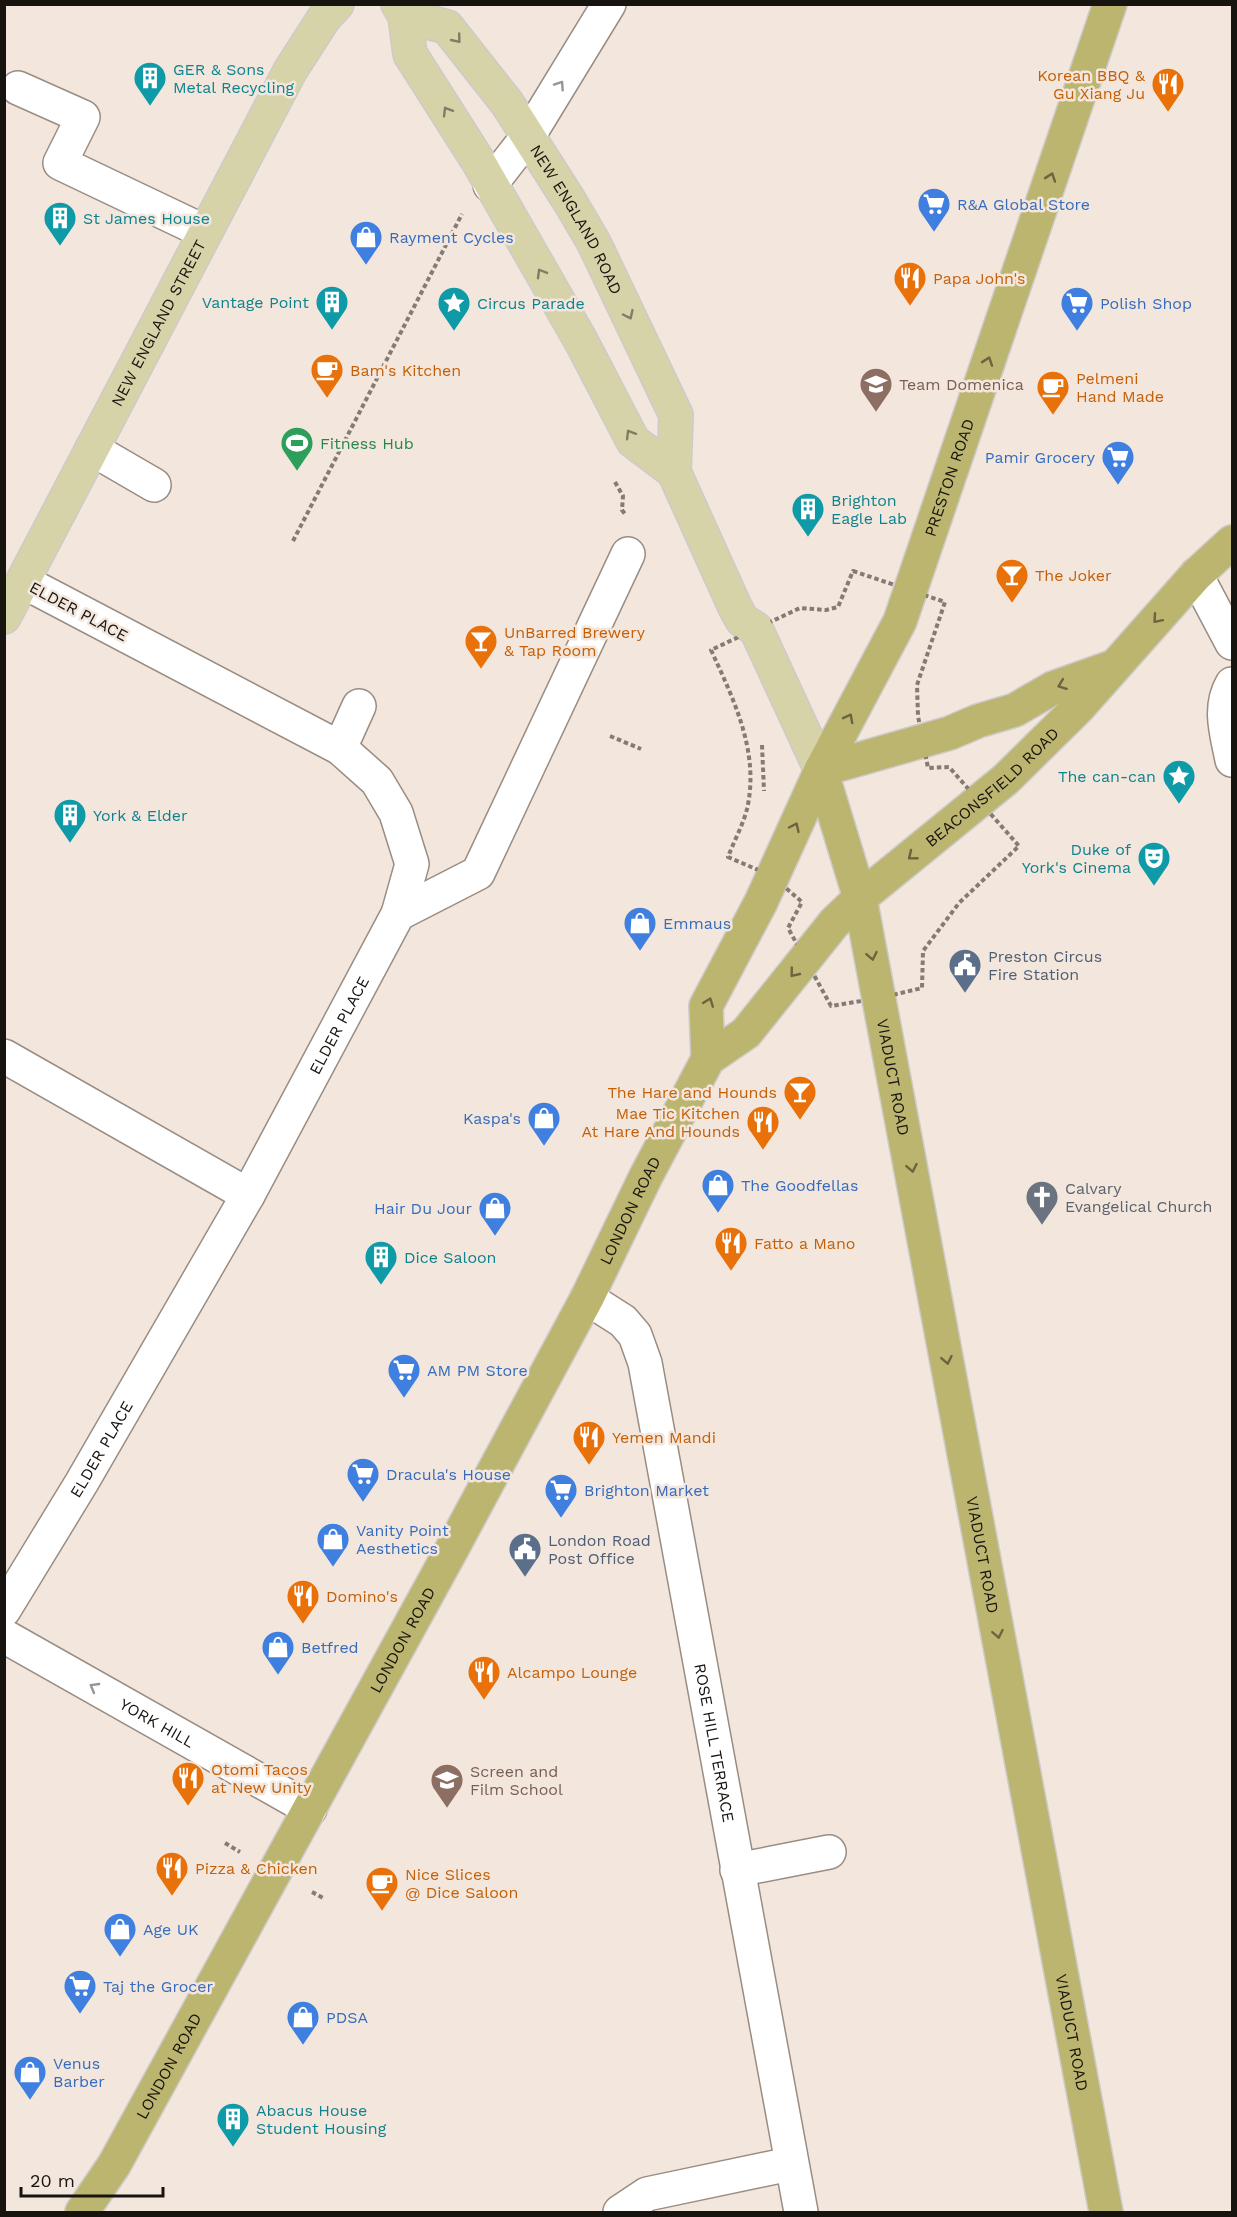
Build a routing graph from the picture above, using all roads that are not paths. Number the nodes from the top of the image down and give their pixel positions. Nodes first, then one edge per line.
1 (337, 4) edge
2 (609, 4) edge
3 (1110, 4) edge
4 (402, 10) edge
5 (18, 88) dead end
6 (529, 135) junction
7 (490, 185) junction
8 (205, 232) junction
9 (92, 449) junction
10 (674, 472) junction
11 (154, 486) dead end
12 (1233, 542) edge
13 (628, 554) dead end
14 (1196, 575) junction
15 (24, 582) junction
16 (4, 617) edge
17 (1233, 644) edge
18 (1117, 665) junction
19 (1233, 684) edge
20 (359, 706) dead end
21 (340, 748) junction
22 (1233, 760) edge
23 (821, 770) junction
24 (860, 898) junction
25 (398, 914) junction
26 (4, 1056) edge
27 (708, 1059) junction
28 (248, 1195) junction
29 (587, 1298) junction
30 (4, 1610) edge
31 (4, 1636) edge
32 (310, 1809) junction
33 (829, 1852) dead end
34 (736, 1870) junction
35 (790, 2164) junction
36 (82, 2212) edge
37 (620, 2212) edge
38 (801, 2212) edge
39 (1106, 2212) edge

1 - 8 main road, NEW ENGLAND STREET
6 -> 2 street
23 -> 3 highway, PRESTON ROAD
4 -> 6 main road, NEW ENGLAND ROAD
7 -> 4 main road, NEW ENGLAND ROAD
5 - 8 street
6 - 7 street
6 -> 10 main road, NEW ENGLAND ROAD
10 -> 7 main road, NEW ENGLAND ROAD
8 - 9 main road, NEW ENGLAND STREET
9 - 11 street
9 - 15 main road, NEW ENGLAND STREET
10 - 23 main road, NEW ENGLAND ROAD
12 - 14 highway, BEACONSFIELD ROAD
13 - 25 street
14 - 17 street
14 -> 18 highway, BEACONSFIELD ROAD
15 - 16 main road, NEW ENGLAND STREET
15 - 21 street, ELDER PLACE
18 -> 23 highway, BEACONSFIELD ROAD
18 -> 24 highway, BEACONSFIELD ROAD
19 - 22 street
20 - 21 street
21 - 25 street, ELDER PLACE
23 - 24 highway, VIADUCT ROAD
27 -> 23 highway
24 -> 27 highway, LONDON ROAD
24 -> 39 highway, VIADUCT ROAD
25 - 28 street, ELDER PLACE
26 - 28 street
27 - 29 highway, LONDON ROAD
28 - 30 street, ELDER PLACE
29 - 32 highway, LONDON ROAD
29 - 34 street, ROSE HILL TERRACE
32 -> 31 street, YORK HILL
32 - 36 highway, LONDON ROAD
33 - 34 street
34 - 35 street, ROSE HILL TERRACE
35 - 37 street
35 - 38 street, ROSE HILL TERRACE

